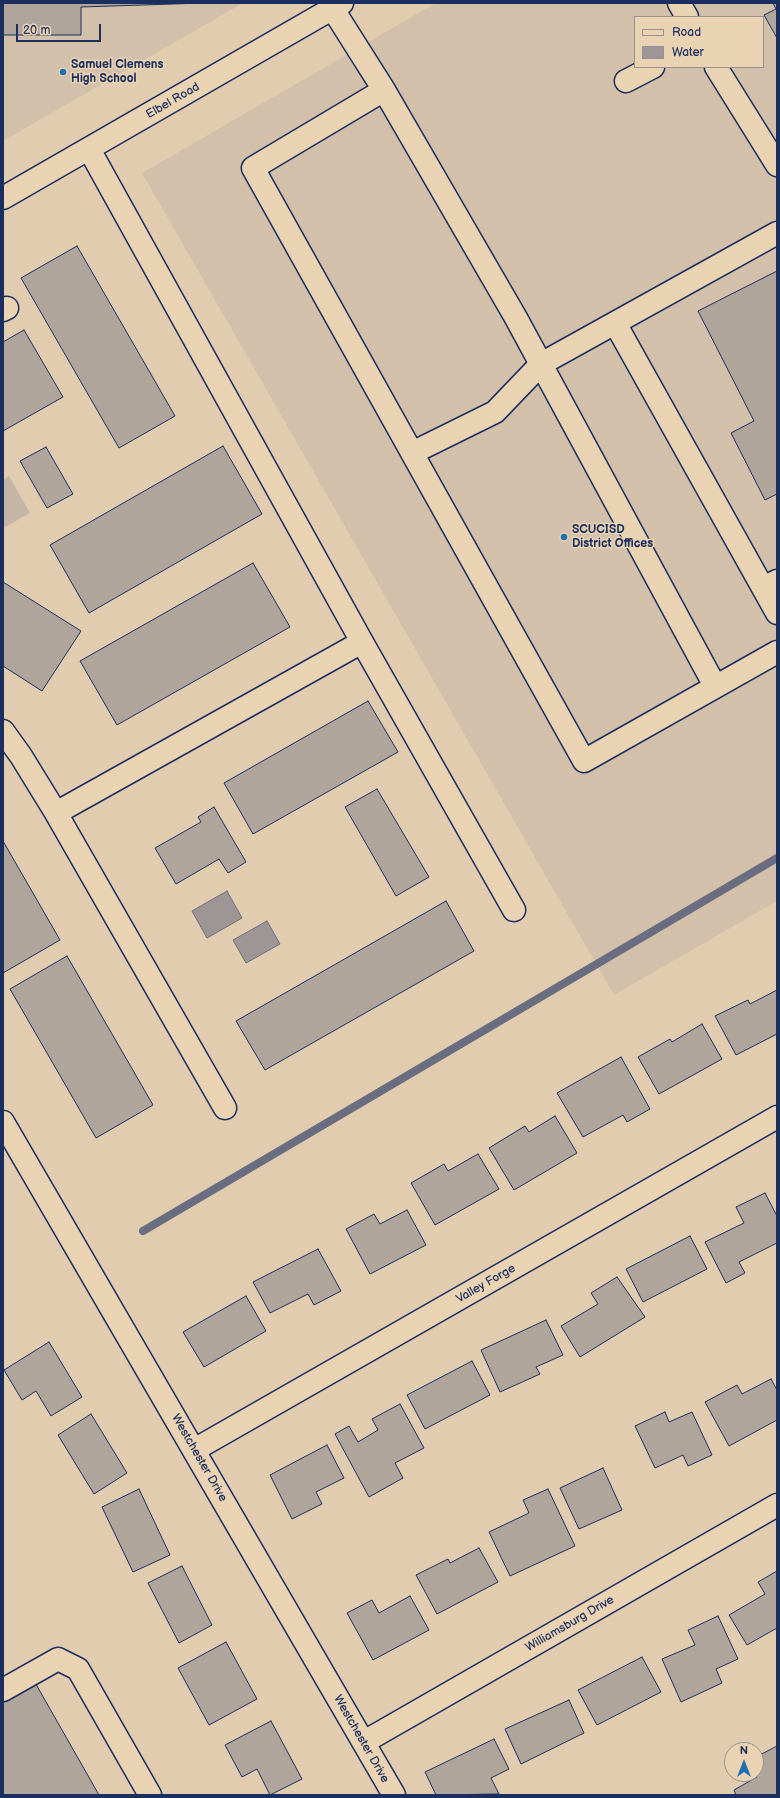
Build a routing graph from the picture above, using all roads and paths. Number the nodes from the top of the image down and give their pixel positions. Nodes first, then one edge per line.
1 (679, 3) edge
2 (334, 5) edge
3 (686, 16) edge
4 (650, 68) edge
5 (717, 68) edge
6 (626, 81) dead end
7 (384, 90) junction
8 (89, 149) junction
9 (777, 165) edge
10 (3, 198) edge
11 (777, 233) edge
12 (615, 323) junction
13 (540, 364) junction
14 (412, 453) junction
15 (770, 585) edge
16 (777, 613) edge
17 (362, 642) junction
18 (777, 652) edge
19 (715, 686) junction
20 (3, 731) edge
21 (56, 813) junction
22 (514, 910) dead end
23 (225, 1108) dead end
24 (777, 1117) edge
25 (3, 1122) edge
26 (194, 1450) junction
27 (777, 1505) edge
28 (3, 1690) edge
29 (364, 1742) junction
30 (150, 1795) edge
31 (394, 1795) edge

1 - 3 street
2 - 7 street
2 - 8 street, Elbel Road
4 - 6 street
5 - 9 street
7 - 13 street
7 - 14 street
8 - 10 street, Elbel Road
8 - 17 street
11 - 12 street
12 - 13 street
12 - 15 street
13 - 14 street
13 - 19 street
14 - 19 street
15 - 16 street
17 - 21 street
17 - 22 street
18 - 19 street
20 - 21 street
21 - 23 street
24 - 26 street, Valley Forge
25 - 26 street, Westchester Drive
26 - 29 street, Westchester Drive
27 - 29 street, Williamsburg Drive
28 - 30 street
29 - 31 street, Westchester Drive

